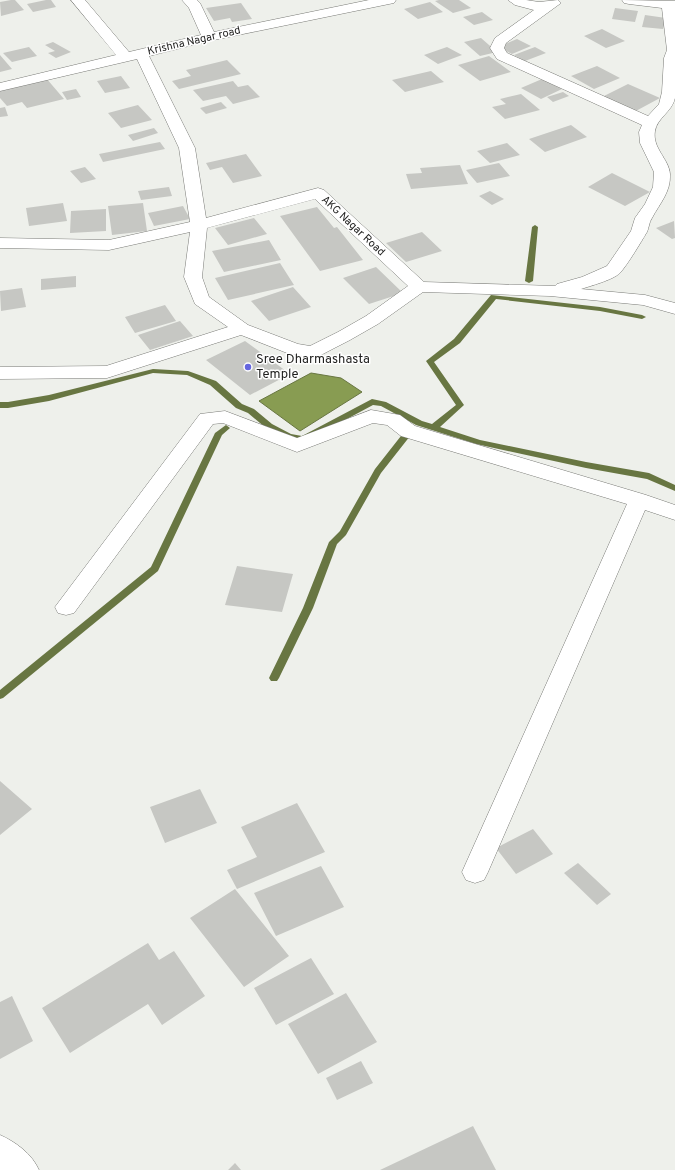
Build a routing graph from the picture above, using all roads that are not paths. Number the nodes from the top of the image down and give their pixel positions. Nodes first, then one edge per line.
1 (78, 0) edge
2 (189, 0) edge
3 (389, 0) edge
4 (515, 0) edge
5 (564, 0) edge
6 (629, 0) edge
7 (647, 1) edge
8 (345, 4) edge
9 (550, 5) junction
10 (672, 5) edge
11 (209, 37) junction
12 (133, 55) junction
13 (0, 87) edge
14 (650, 123) junction
15 (199, 225) junction
16 (0, 243) edge
17 (419, 287) junction
18 (550, 291) junction
19 (675, 309) edge
20 (242, 329) junction
21 (0, 373) edge
22 (639, 500) junction
23 (675, 513) edge
24 (66, 607) dead end
25 (475, 872) dead end
26 (0, 1150) edge
27 (24, 1170) edge

1 - 12 street
2 - 11 street
3 - 8 street, Krishna Nagar road
4 - 9 street
5 - 9 street
6 - 7 street
7 - 10 street
8 - 11 street, Krishna Nagar road
9 - 14 street
10 - 14 street
11 - 12 street, Krishna Nagar road
12 - 13 street, Krishna Nagar road
12 - 15 street
14 - 18 street
15 - 16 street, AKG Nagar Road
15 - 17 street, AKG Nagar Road
15 - 20 street
17 - 18 street
17 - 20 street
18 - 19 street
20 - 21 street
22 - 23 street
22 - 24 street
22 - 25 street
26 - 27 street

